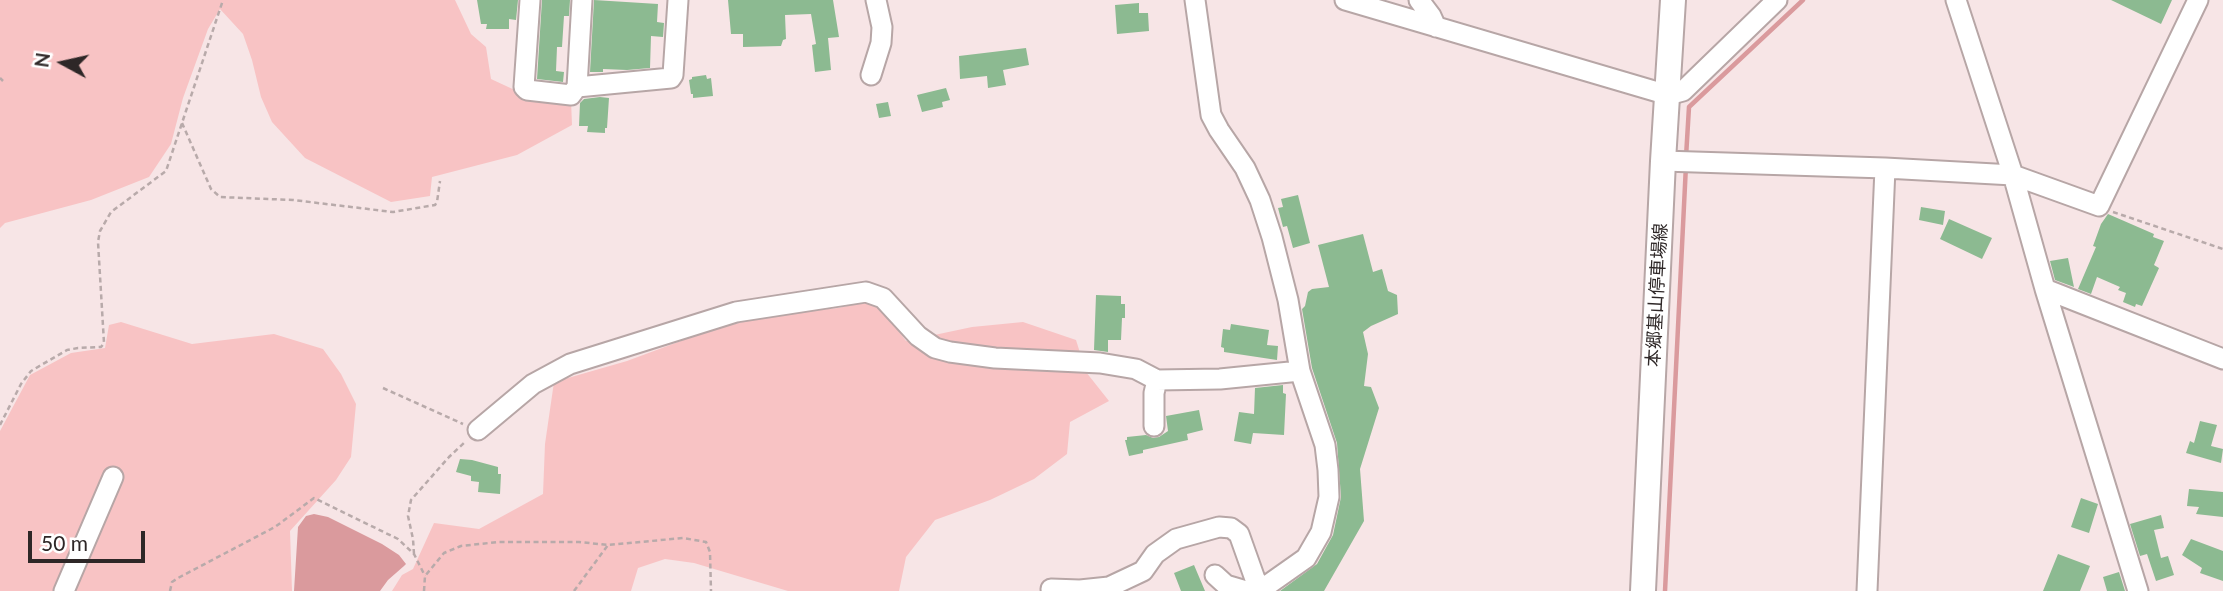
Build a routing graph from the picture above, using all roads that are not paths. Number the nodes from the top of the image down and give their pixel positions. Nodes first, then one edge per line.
1 (530, 0) edge
2 (582, 0) edge
3 (678, 0) edge
4 (876, 0) edge
5 (1195, 0) edge
6 (1345, 0) edge
7 (1419, 0) edge
8 (1673, 0) edge
9 (1777, 0) edge
10 (1956, 0) edge
11 (2198, 0) edge
12 (1436, 27) junction
13 (872, 75) dead end
14 (577, 87) junction
15 (1668, 95) junction
16 (1662, 161) junction
17 (1885, 168) junction
18 (2012, 175) junction
19 (2045, 289) junction
20 (2223, 359) edge
21 (1300, 370) junction
22 (1157, 380) junction
23 (1154, 426) dead end
24 (478, 430) road end
25 (113, 477) dead end
26 (1215, 575) dead end
27 (1051, 589) dead end
28 (1253, 590) edge
29 (64, 591) edge
30 (1643, 591) edge
31 (1867, 591) edge
32 (2141, 591) edge

1 - 14 street
2 - 14 street
3 - 14 street
4 - 13 street
5 - 21 street
6 - 12 street
7 - 12 street
8 - 15 main road, 本郷基山停車場線
9 - 15 street
10 - 18 street
11 - 18 street
12 - 15 street
15 - 16 main road, 本郷基山停車場線
16 - 17 street
16 - 30 main road, 本郷基山停車場線
17 - 18 street
17 - 31 street
18 - 19 street
19 - 20 street
19 - 32 street
21 - 22 street
21 - 28 street
22 - 23 street
22 - 24 street
25 - 29 street
26 - 28 street
27 - 28 street

